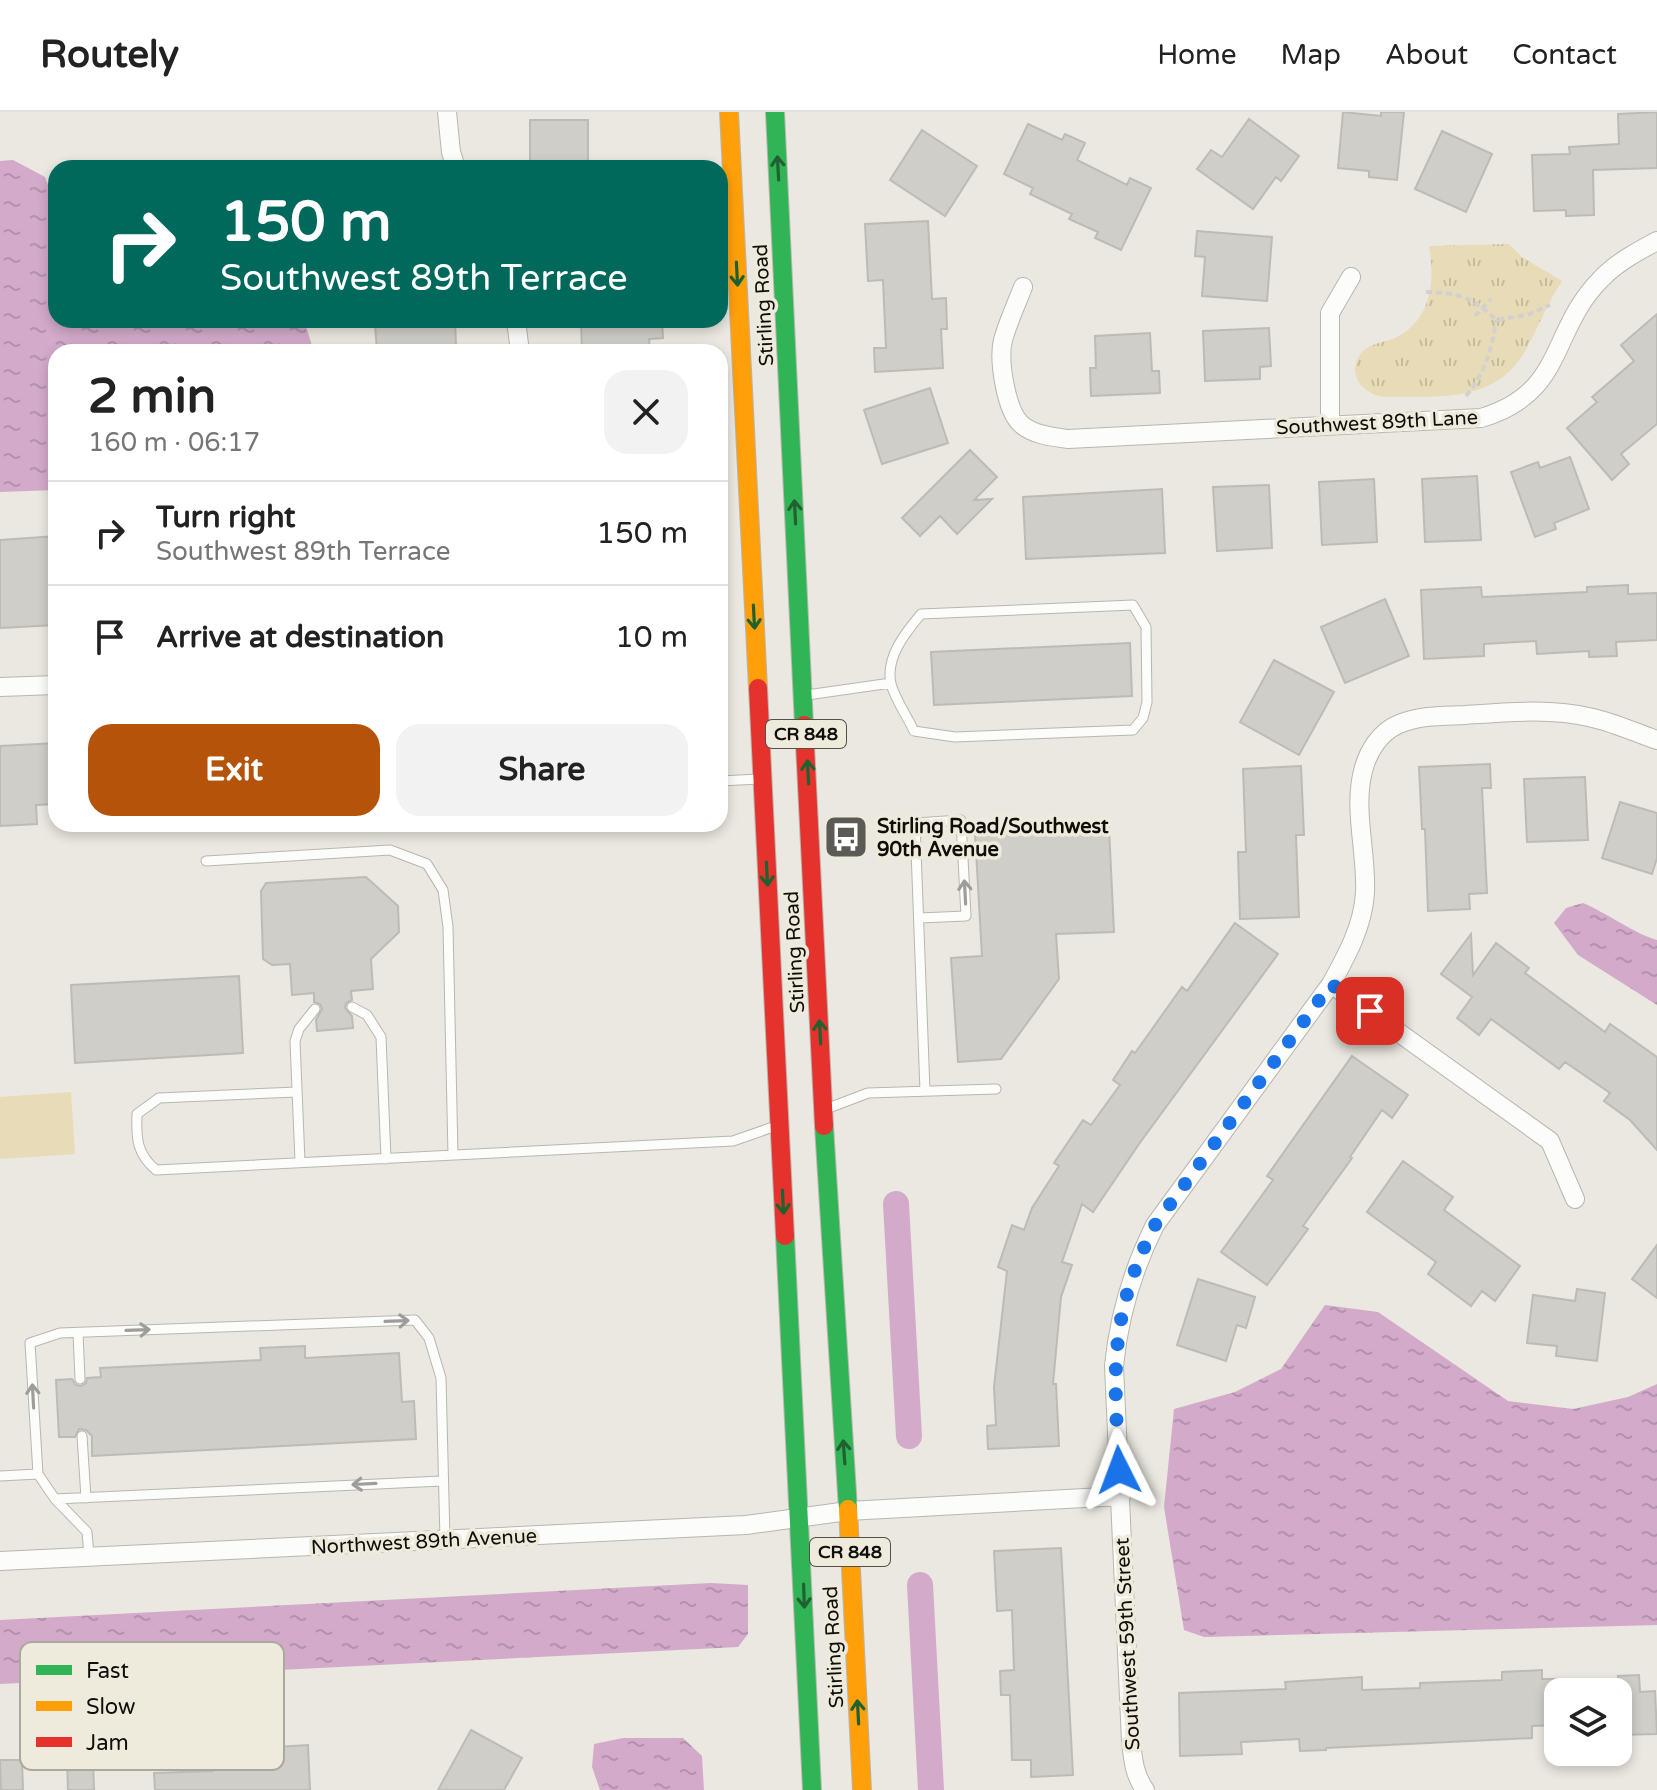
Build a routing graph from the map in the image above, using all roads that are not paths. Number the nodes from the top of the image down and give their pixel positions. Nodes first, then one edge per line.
1 (447, 112) edge
2 (729, 112) edge
3 (775, 112) edge
4 (454, 160) edge
5 (1657, 241) edge
6 (1351, 277) dead end
7 (1023, 287) dead end
8 (1330, 424) junction
9 (891, 683) junction
10 (48, 685) edge
11 (0, 687) edge
12 (804, 695) junction
13 (1657, 740) edge
14 (762, 779) junction
15 (728, 781) edge
16 (206, 861) dead end
17 (919, 918) junction
18 (1331, 984) junction
19 (352, 1007) dead end
20 (315, 1009) dead end
21 (996, 1089) dead end
22 (925, 1091) junction
23 (297, 1092) junction
24 (801, 1117) junction
25 (453, 1155) junction
26 (386, 1159) junction
27 (300, 1162) junction
28 (1575, 1199) dead end
29 (78, 1333) junction
30 (80, 1379) dead end
31 (82, 1436) dead end
32 (38, 1474) junction
33 (0, 1476) edge
34 (442, 1481) junction
35 (1121, 1496) junction
36 (86, 1498) junction
37 (55, 1499) junction
38 (848, 1511) junction
39 (800, 1518) junction
40 (445, 1540) junction
41 (89, 1556) junction
42 (0, 1561) edge
43 (812, 1790) edge
44 (862, 1790) edge
45 (1145, 1790) edge

1 - 4 street
2 -> 14 main road, Stirling Road / CR 848
12 -> 3 main road, Stirling Road / CR 848
5 - 8 street, Southwest 89th Lane
6 - 8 street
7 - 8 street, Southwest 89th Lane
9 - 9 lane
9 - 12 lane
10 - 11 street
24 -> 12 main road, Stirling Road / CR 848
13 - 18 street, Southwest 59th Street
14 - 15 lane
14 -> 24 main road, Stirling Road / CR 848
16 - 25 lane
17 -> 17 lane
17 - 22 lane
18 - 28 street
18 - 35 street, Southwest 59th Street
19 - 26 lane
20 - 23 lane
21 - 22 lane
22 - 24 lane
23 - 27 lane
23 - 27 lane
24 - 25 lane
38 -> 24 main road, Stirling Road / CR 848
24 -> 39 main road, Stirling Road / CR 848
25 - 26 lane
26 - 27 lane
29 - 30 lane
32 -> 29 lane
29 -> 34 lane
31 - 36 lane
32 - 33 lane
32 - 37 lane
34 -> 36 lane
34 - 40 lane
35 - 38 street, Northwest 89th Avenue
35 - 45 street, Southwest 59th Street
36 - 37 lane
37 - 41 lane
38 - 39 street, Northwest 89th Avenue
44 -> 38 main road, Stirling Road / CR 848
39 - 40 street, Northwest 89th Avenue
39 -> 43 main road, Stirling Road / CR 848
40 - 41 street, Northwest 89th Avenue
41 - 42 street, Northwest 89th Avenue

